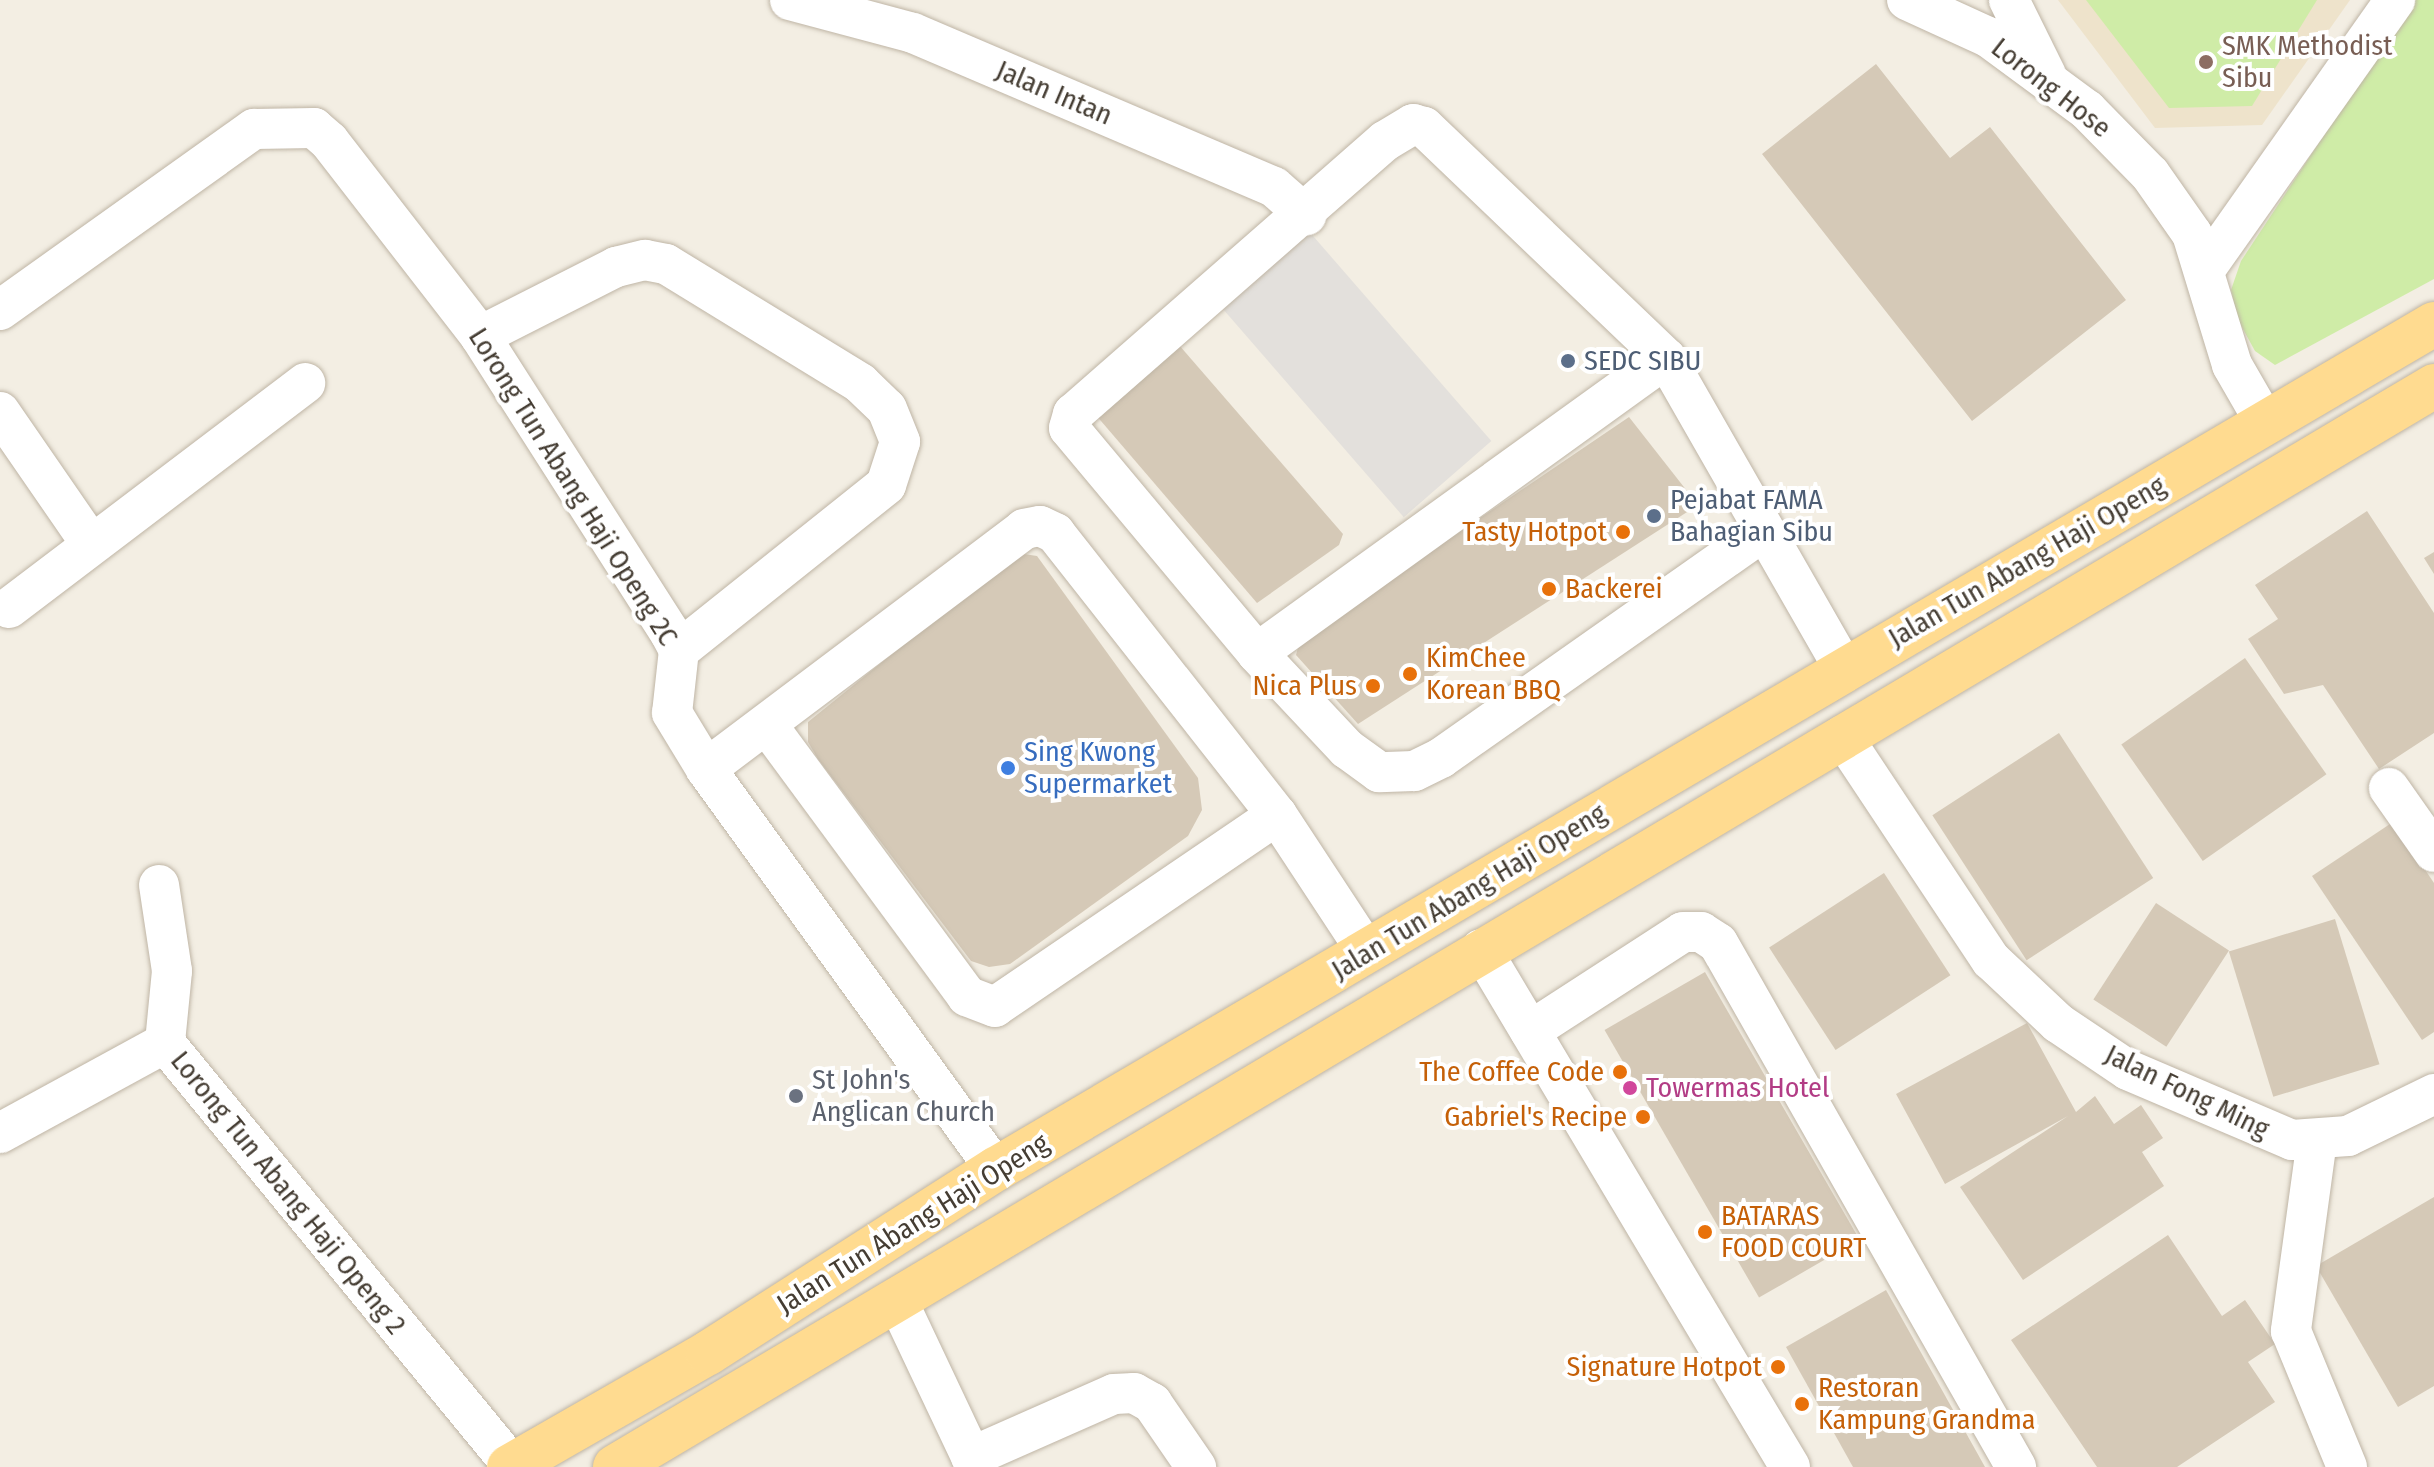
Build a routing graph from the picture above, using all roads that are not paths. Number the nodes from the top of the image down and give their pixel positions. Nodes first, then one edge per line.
1 (790, 0) edge
2 (1907, 0) edge
3 (2009, 0) edge
4 (2395, 0) edge
5 (2050, 83) junction
6 (1306, 215) junction
7 (2206, 268) junction
8 (0, 310) edge
9 (2434, 324) edge
10 (480, 336) junction
11 (1666, 358) junction
12 (305, 383) dead end
13 (2434, 386) edge
14 (0, 412) edge
15 (2266, 424) junction
16 (1761, 533) junction
17 (89, 541) junction
18 (9, 608) dead end
19 (679, 650) junction
20 (1257, 653) junction
21 (1844, 669) junction
22 (769, 727) junction
23 (1842, 736) junction
24 (706, 769) junction
25 (2389, 788) dead end
26 (1277, 815) junction
27 (2434, 852) edge
28 (159, 885) dead end
29 (1481, 949) junction
30 (1367, 952) junction
31 (1530, 1031) junction
32 (165, 1043) junction
33 (2434, 1094) edge
34 (0, 1133) edge
35 (2317, 1140) junction
36 (996, 1169) junction
37 (898, 1302) junction
38 (973, 1462) edge
39 (510, 1466) edge
40 (615, 1467) edge
41 (1196, 1467) edge
42 (1790, 1467) edge
43 (2016, 1467) edge
44 (2347, 1467) edge

1 - 6 street, Jalan Intan
2 - 5 street, Lorong Hose
3 - 5 street
4 - 7 street
5 - 7 street, Lorong Hose
6 - 11 street
6 - 20 street
7 - 15 street, Lorong Hose
8 - 10 street, Lorong Tun Abang Haji Openg 2C
9 - 15 main road, Jalan Tun Abang Haji Openg
10 - 19 street, Lorong Tun Abang Haji Openg 2C
10 - 19 street
11 - 16 street
11 - 20 street
12 - 17 street
13 - 23 main road, Jalan Tun Abang Haji Openg
14 - 17 street
15 - 21 main road, Jalan Tun Abang Haji Openg
16 - 20 street
16 - 21 street
17 - 18 street
19 - 24 street, Lorong Tun Abang Haji Openg 2C
21 - 30 main road, Jalan Tun Abang Haji Openg
22 - 24 street
22 - 26 street
22 - 26 street
23 - 29 main road, Jalan Tun Abang Haji Openg
23 - 35 street, Jalan Fong Ming
24 - 36 street, Lorong Tun Abang Haji Openg 2C
25 - 27 street
26 - 30 street
28 - 32 street, Lorong Tun Abang Haji Openg 2
29 - 31 street
29 - 37 main road, Jalan Tun Abang Haji Openg
30 - 36 main road, Jalan Tun Abang Haji Openg
31 - 42 street
31 - 43 street
32 - 34 street
32 - 39 street, Lorong Tun Abang Haji Openg 2
33 - 35 street, Jalan Fong Ming
35 - 44 street
36 - 39 main road, Jalan Tun Abang Haji Openg
37 - 38 street
37 - 40 main road, Jalan Tun Abang Haji Openg
38 - 41 street

